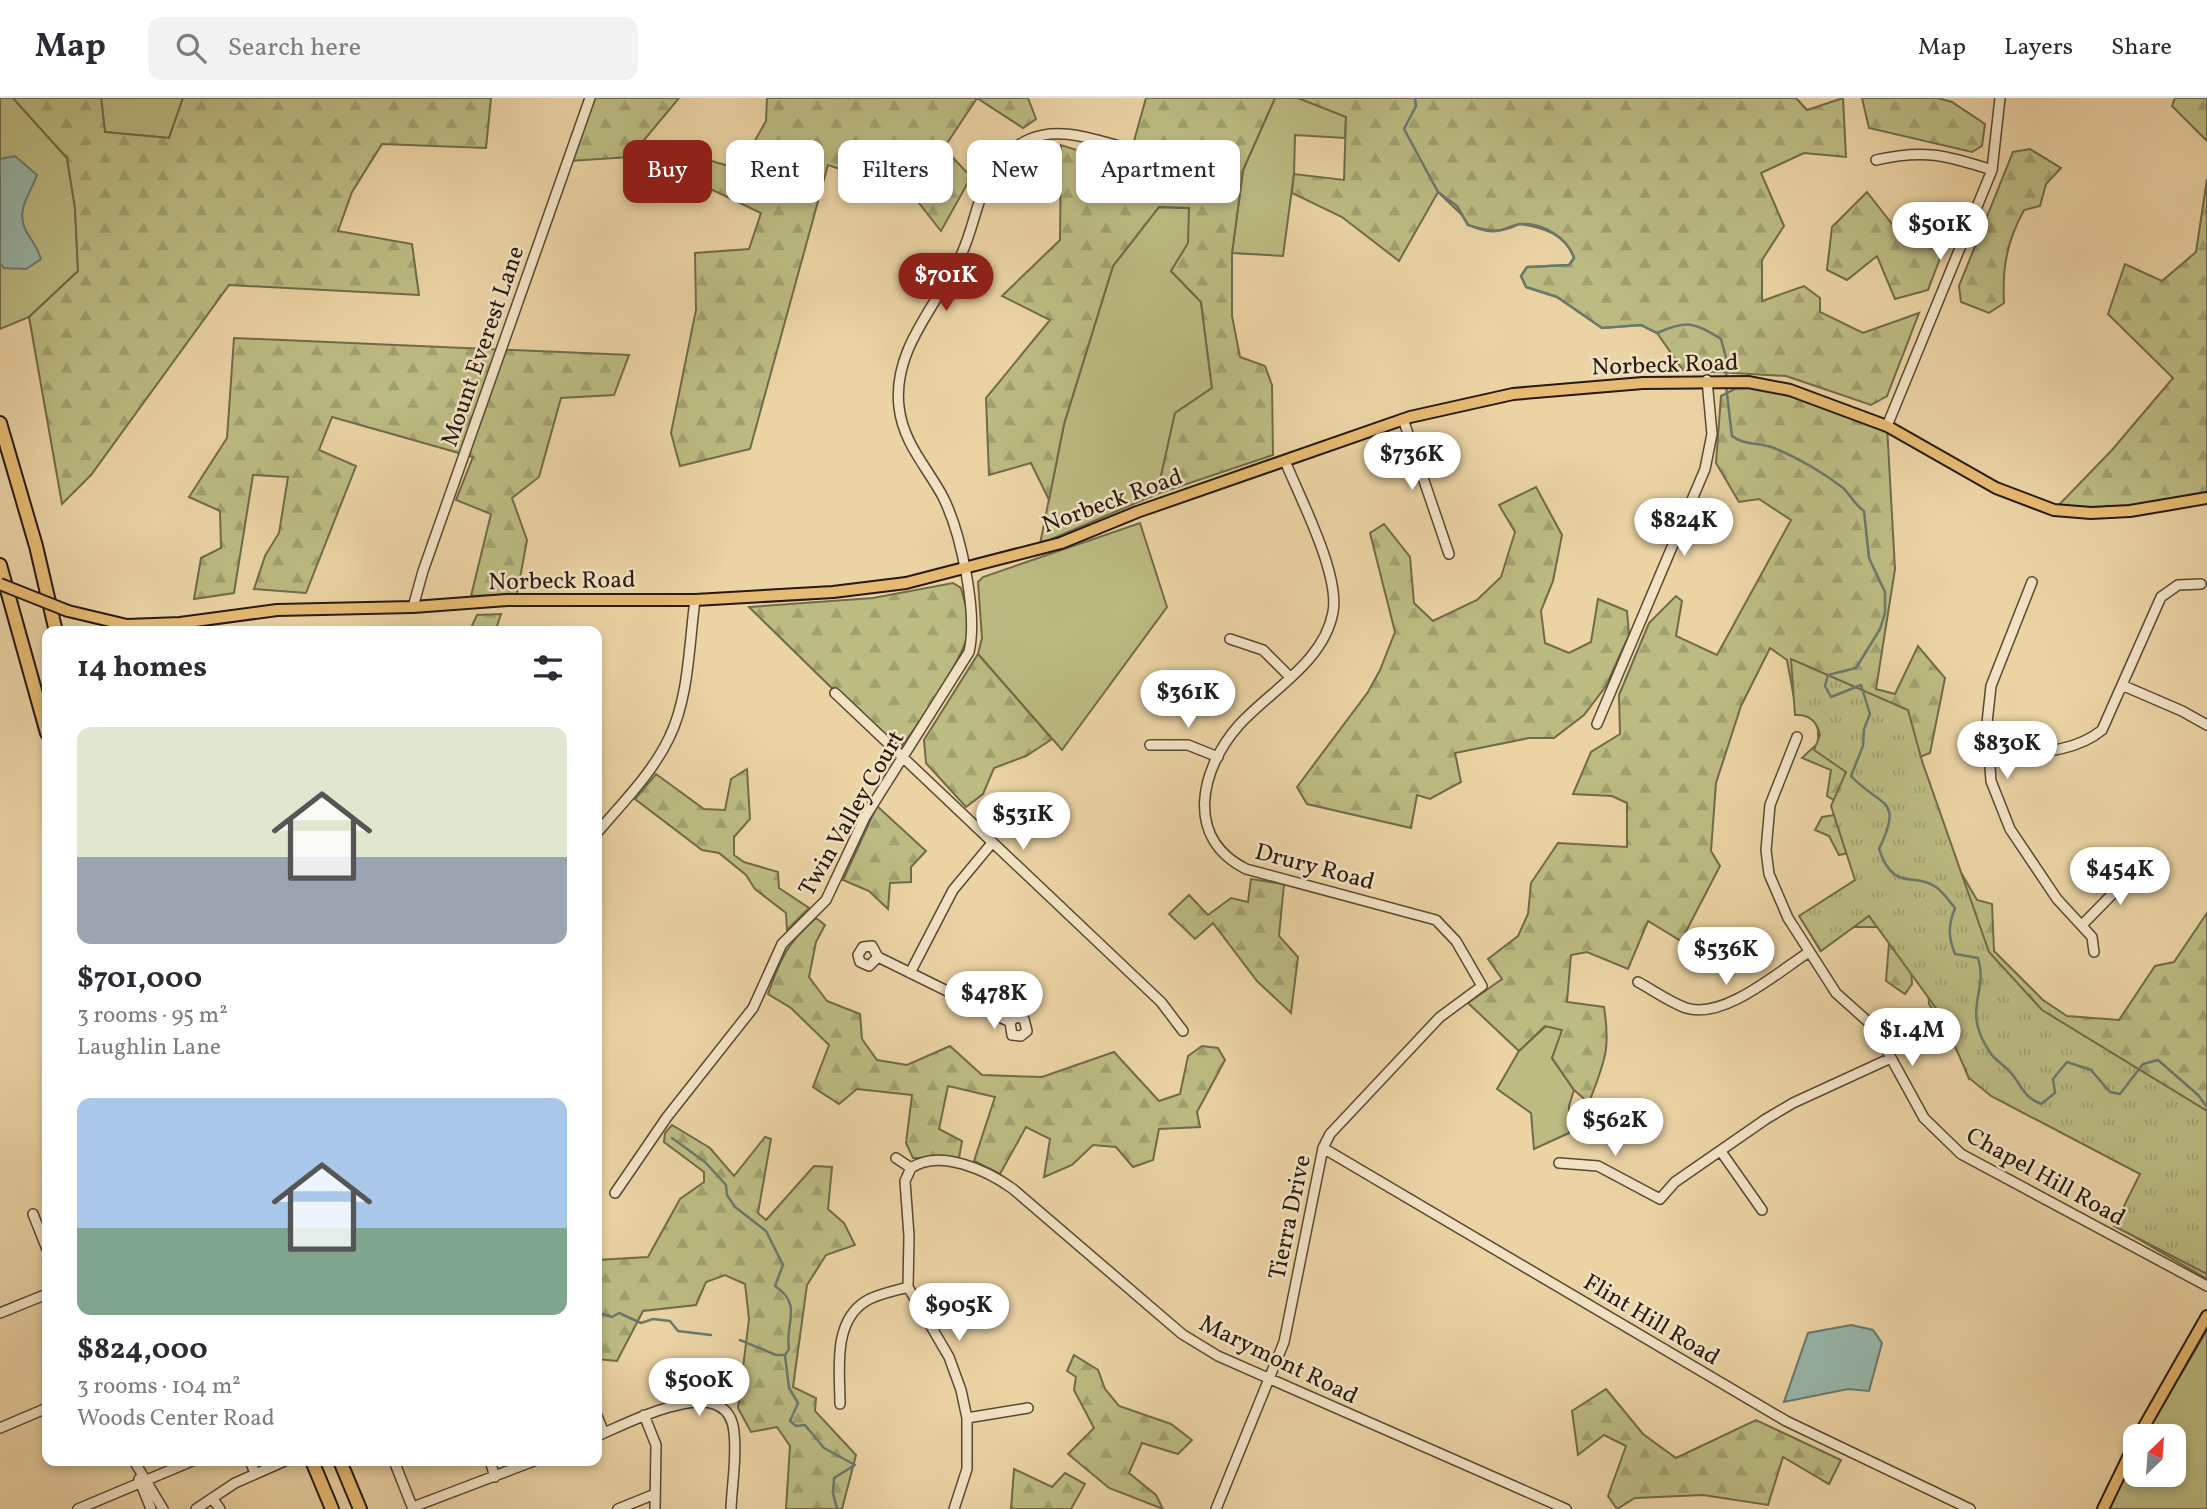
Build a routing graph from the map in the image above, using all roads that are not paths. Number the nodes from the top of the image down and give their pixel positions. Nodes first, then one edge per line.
1 (590, 98) edge
2 (2000, 98) edge
3 (1097, 140) edge
4 (1875, 160) dead end
5 (1992, 170) junction
6 (1707, 380) junction
7 (1403, 419) junction
8 (0, 423) edge
9 (1887, 426) junction
10 (1284, 461) junction
11 (2207, 498) edge
12 (1449, 554) dead end
13 (0, 565) edge
14 (964, 568) junction
15 (2032, 582) dead end
16 (0, 584) edge
17 (2200, 584) dead end
18 (695, 600) junction
19 (413, 607) junction
20 (55, 626) edge
21 (120, 626) edge
22 (148, 626) edge
23 (1230, 639) dead end
24 (1290, 677) junction
25 (2123, 686) junction
26 (835, 693) dead end
27 (42, 715) edge
28 (1597, 724) dead end
29 (2207, 725) edge
30 (1797, 737) dead end
31 (1150, 745) dead end
32 (1218, 757) junction
33 (1990, 757) junction
34 (903, 758) junction
35 (602, 828) edge
36 (992, 843) junction
37 (2137, 869) dead end
38 (2082, 924) junction
39 (1809, 952) junction
40 (2094, 952) dead end
41 (878, 957) dead end
42 (910, 973) junction
43 (1638, 982) dead end
44 (1482, 986) joint
45 (1010, 1022) dead end
46 (1183, 1031) dead end
47 (1891, 1058) junction
48 (1323, 1148) junction
49 (1722, 1153) junction
50 (896, 1158) dead end
51 (1559, 1163) dead end
52 (911, 1168) junction
53 (615, 1194) dead end
54 (1762, 1210) dead end
55 (33, 1214) dead end
56 (42, 1236) edge
57 (2207, 1286) edge
58 (908, 1287) junction
59 (42, 1296) edge
60 (0, 1313) edge
61 (2207, 1317) edge
62 (1270, 1381) junction
63 (840, 1404) dead end
64 (1028, 1408) dead end
65 (42, 1410) edge
66 (644, 1415) junction
67 (967, 1418) junction
68 (2145, 1424) edge
69 (0, 1428) edge
70 (602, 1434) edge
71 (136, 1466) edge
72 (180, 1466) edge
73 (252, 1466) edge
74 (273, 1466) edge
75 (314, 1466) edge
76 (342, 1466) edge
77 (396, 1466) edge
78 (491, 1466) edge
79 (522, 1466) edge
80 (2123, 1468) edge
81 (255, 1473) junction
82 (495, 1477) junction
83 (143, 1482) junction
84 (655, 1494) junction
85 (107, 1497) junction
86 (212, 1498) junction
87 (83, 1508) edge
88 (413, 1508) edge
89 (112, 1509) edge
90 (150, 1509) edge
91 (163, 1509) edge
92 (197, 1509) edge
93 (220, 1509) edge
94 (332, 1509) edge
95 (360, 1509) edge
96 (618, 1509) edge
97 (655, 1509) edge
98 (732, 1509) edge
99 (954, 1509) edge
100 (1216, 1509) edge
101 (1566, 1509) edge
102 (1969, 1509) edge
103 (2103, 1509) edge

1 - 19 street, Mount Everest Lane
2 - 5 street
3 - 14 street, Twin Valley Court
4 - 5 street
5 - 9 street
6 - 7 main road, Norbeck Road
6 - 9 main road, Norbeck Road
6 - 28 street
7 - 10 main road, Norbeck Road
7 - 12 street
8 - 20 highway
9 - 11 main road, Norbeck Road
10 - 14 main road, Norbeck Road
10 - 24 street, Drury Road
13 - 27 highway
14 - 18 main road, Norbeck Road
14 - 34 street, Twin Valley Court
15 - 33 street
16 - 21 main road, Norbeck Road, bridge
17 - 25 street
18 - 19 main road, Norbeck Road
18 - 35 street
19 - 22 main road, Norbeck Road
23 - 24 street
24 - 32 street, Drury Road
25 - 29 street
25 - 33 street
26 - 34 street
30 - 39 street, Chapel Hill Road
31 - 32 street
32 - 44 street, Drury Road
33 - 38 street
34 - 36 street
34 - 53 street, Twin Valley Court
36 - 42 street
36 - 46 street
37 - 38 street
38 - 40 street
39 - 43 street
39 - 47 street, Chapel Hill Road
41 - 42 street
42 - 45 street
44 - 48 street, Tierra Drive
47 - 49 street
47 - 57 street, Chapel Hill Road
48 - 62 street, Tierra Drive
48 - 102 street, Flint Hill Road
49 - 51 street
49 - 54 street
50 - 52 street
52 - 58 street
52 - 62 street, Marymont Road
55 - 56 street
58 - 63 street
58 - 67 street
59 - 60 street
61 - 68 main road
62 - 100 street, Tierra Drive
62 - 101 street, Marymont Road
64 - 67 street
65 - 69 street
66 - 70 street
66 - 84 street
66 - 98 street
67 - 99 street
71 - 83 street
72 - 83 street
73 - 81 street
74 - 81 street
75 - 94 highway
76 - 95 highway
77 - 88 street
78 - 82 street
79 - 82 street
80 - 103 main road
81 - 86 street
82 - 88 street
83 - 85 street
83 - 90 street
83 - 91 street
84 - 96 street
84 - 97 street
85 - 87 street
85 - 89 street
86 - 92 street
86 - 93 street

